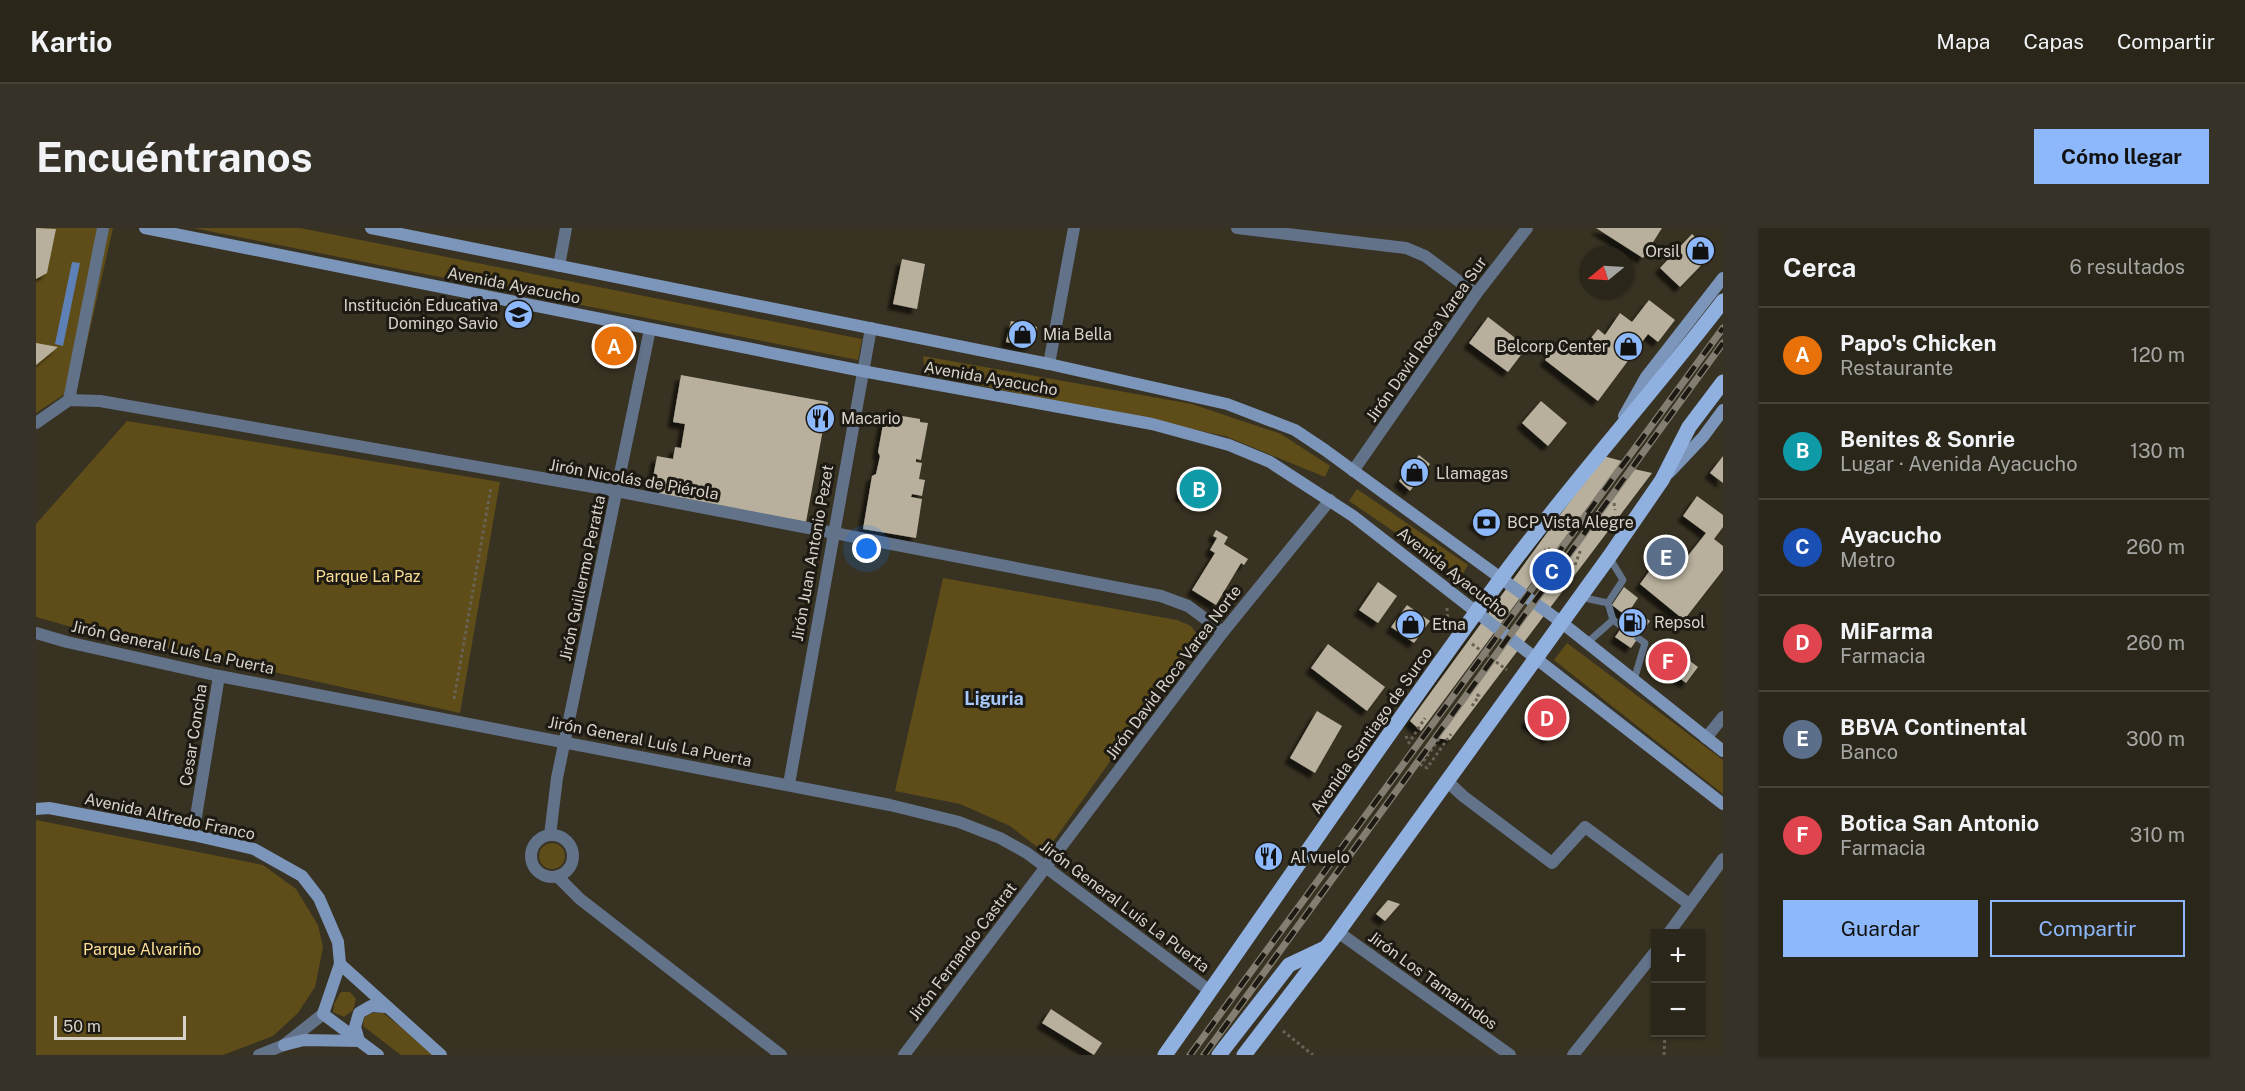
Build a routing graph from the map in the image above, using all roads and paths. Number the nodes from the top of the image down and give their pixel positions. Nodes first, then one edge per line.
1 (103, 228) edge
2 (145, 228) edge
3 (371, 228) edge
4 (566, 228) edge
5 (1074, 228) edge
6 (1238, 228) edge
7 (1527, 228) edge
8 (559, 266) junction
9 (1723, 278) edge
10 (1476, 294) junction
11 (1723, 302) edge
12 (871, 328) junction
13 (650, 329) junction
14 (1049, 364) junction
15 (862, 372) junction
16 (1723, 382) edge
17 (69, 400) junction
18 (1723, 410) edge
19 (36, 423) edge
20 (1615, 432) junction
21 (1353, 471) junction
22 (1662, 480) junction
23 (491, 487) dead end
24 (616, 491) junction
25 (1330, 500) junction
26 (1614, 503) dead end
27 (1615, 510) dead end
28 (832, 533) junction
29 (1550, 548) dead end
30 (1581, 549) dead end
31 (1544, 550) dead end
32 (1519, 555) junction
33 (1609, 557) junction
34 (1575, 565) dead end
35 (1501, 578) junction
36 (1457, 594) junction
37 (1580, 598) junction
38 (1608, 603) junction
39 (1478, 612) junction
40 (1614, 620) junction
41 (1561, 622) junction
42 (1624, 628) dead end
43 (1223, 632) junction
44 (36, 633) edge
45 (1460, 635) junction
46 (1638, 638) dead end
47 (1588, 642) junction
48 (1534, 657) junction
49 (219, 676) junction
50 (1519, 679) junction
51 (1634, 680) junction
52 (1474, 693) dead end
53 (453, 699) dead end
54 (1472, 706) dead end
55 (1723, 717) edge
56 (1451, 734) dead end
57 (1706, 738) junction
58 (1439, 740) dead end
59 (564, 742) junction
60 (1723, 751) edge
61 (1448, 782) junction
62 (789, 784) junction
63 (1723, 804) edge
64 (36, 809) edge
65 (193, 835) junction
66 (550, 835) junction
67 (1723, 860) edge
68 (1046, 867) junction
69 (558, 877) junction
70 (1689, 904) junction
71 (1671, 929) edge
72 (1338, 932) junction
73 (1326, 948) junction
74 (1651, 957) edge
75 (340, 964) junction
76 (1210, 991) junction
77 (386, 1007) junction
78 (324, 1014) junction
79 (1270, 1020) junction
80 (1665, 1037) edge
81 (359, 1041) junction
82 (284, 1045) junction
83 (259, 1055) edge
84 (378, 1055) edge
85 (441, 1055) edge
86 (781, 1055) edge
87 (904, 1055) edge
88 (1165, 1055) edge
89 (1220, 1055) edge
90 (1244, 1055) edge
91 (1313, 1055) edge
92 (1510, 1055) edge
93 (1573, 1055) edge
94 (1664, 1055) edge

1 - 17 street
2 - 13 main road, Avenida Ayacucho
3 - 8 main road, Avenida Ayacucho
4 - 8 street
5 - 14 street
6 - 10 street
7 - 10 street, Jirón David Roca Varea Sur
8 - 12 main road, Avenida Ayacucho
9 - 20 main road, Avenida Santiago de Surco
10 - 21 street, Jirón David Roca Varea Sur
11 - 20 main road, Avenida Santiago de Surco
12 - 14 main road, Avenida Ayacucho
12 - 15 street, Jirón Juan Antonio Pezet
13 - 15 main road, Avenida Ayacucho
13 - 24 street, Jirón Guillermo Peratta
14 - 21 main road, Avenida Ayacucho
15 - 25 main road, Avenida Ayacucho
15 - 28 street, Jirón Juan Antonio Pezet
16 - 22 main road
17 - 19 street
17 - 24 street, Jirón Nicolás de Piérola
18 - 22 main road
20 - 32 main road, Avenida Santiago de Surco
21 - 35 main road, Avenida Ayacucho
22 - 33 main road
23 - 53 path
24 - 28 street, Jirón Nicolás de Piérola
24 - 59 street, Jirón Guillermo Peratta
25 - 36 main road, Avenida Ayacucho
25 - 43 street, Jirón David Roca Varea Norte
26 - 27 path
28 - 43 street, Jirón Nicolás de Piérola
28 - 62 street, Jirón Juan Antonio Pezet
29 - 31 path
30 - 34 path
32 - 35 main road, Avenida Santiago de Surco
32 - 37 path
33 - 37 main road
33 - 38 lane
35 - 39 main road, Avenida Santiago de Surco
35 - 41 main road, Avenida Ayacucho
36 - 39 main road, Avenida Ayacucho
36 - 45 path
37 - 38 lane
37 - 41 main road
38 - 40 lane
39 - 45 main road, Avenida Santiago de Surco
39 - 48 main road, Avenida Ayacucho
40 - 42 lane
40 - 47 lane
41 - 47 main road, Avenida Ayacucho
41 - 48 main road
43 - 68 street, Jirón David Roca Varea Norte
44 - 49 street, Jirón General Luís La Puerta
45 - 50 path
45 - 76 main road, Avenida Santiago de Surco
46 - 51 lane
47 - 51 main road, Avenida Ayacucho
48 - 50 main road
48 - 63 main road, Avenida Ayacucho
49 - 59 street, Jirón General Luís La Puerta
49 - 65 street, Cesar Concha
50 - 61 main road
51 - 57 main road, Avenida Ayacucho
52 - 54 path
55 - 57 street
56 - 58 path
57 - 60 main road, Avenida Ayacucho
59 - 62 street, Jirón General Luís La Puerta
59 - 66 street, Jirón Guillermo Peratta
61 - 70 street
61 - 72 main road
62 - 68 street, Jirón General Luís La Puerta
64 - 65 main road, Avenida Alfredo Franco
65 - 75 main road, Avenida Alfredo Franco
66 - 69 street
66 - 69 street
67 - 70 street
68 - 76 street, Jirón General Luís La Puerta
68 - 87 street, Jirón Fernando Castrat
69 - 86 street
70 - 71 street
72 - 73 main road
72 - 92 street, Jirón Los Tamarindos
73 - 79 main road
73 - 89 main road
74 - 93 street
75 - 77 main road
75 - 78 main road, Avenida Alfredo Franco
76 - 88 main road, Avenida Santiago de Surco
77 - 81 main road
77 - 85 main road
78 - 81 main road
78 - 82 street
79 - 90 main road
79 - 91 path
80 - 94 path
81 - 82 main road
81 - 84 main road
82 - 83 street

